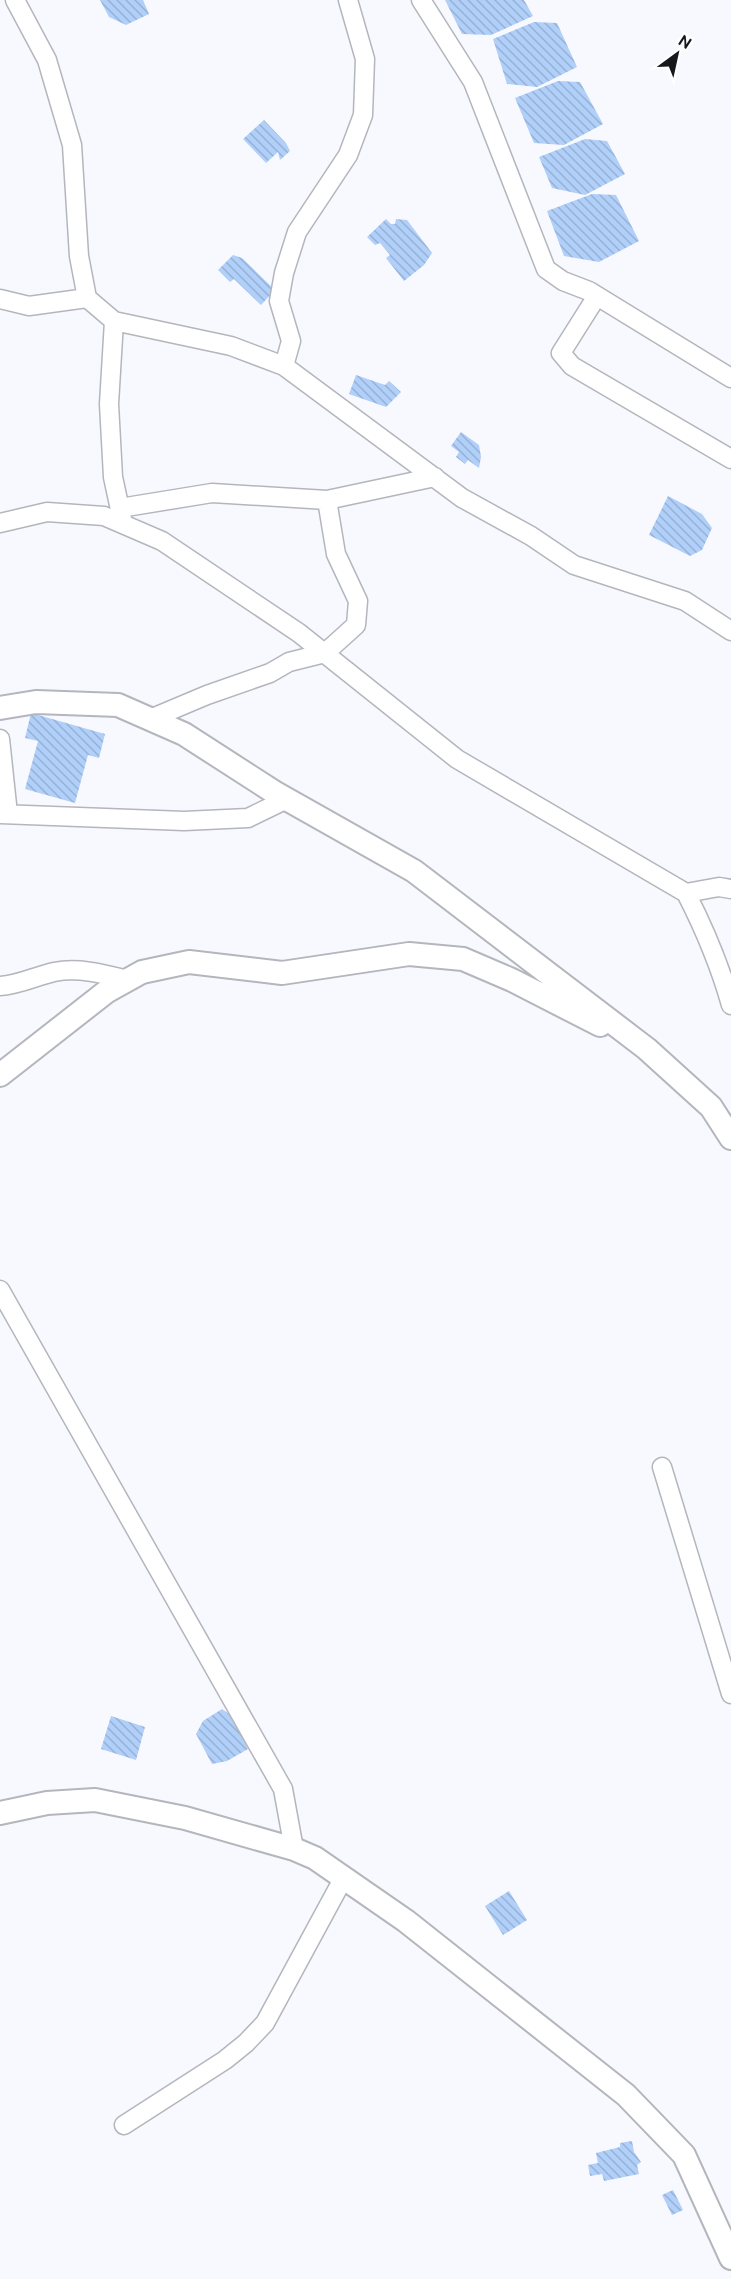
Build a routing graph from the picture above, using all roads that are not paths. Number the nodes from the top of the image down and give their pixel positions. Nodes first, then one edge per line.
1 (15, 0) edge
2 (348, 0) edge
3 (421, 0) edge
4 (597, 296) junction
5 (87, 298) junction
6 (0, 299) edge
7 (114, 321) junction
8 (284, 366) junction
9 (731, 378) edge
10 (731, 459) edge
11 (435, 477) junction
12 (327, 500) junction
13 (121, 516) junction
14 (0, 523) edge
15 (731, 631) edge
16 (325, 653) junction
17 (0, 708) edge
18 (150, 719) junction
19 (0, 739) edge
20 (287, 799) junction
21 (4, 814) edge
22 (731, 889) edge
23 (686, 893) junction
24 (725, 970) edge
25 (128, 980) junction
26 (0, 986) edge
27 (731, 1005) edge
28 (647, 1049) junction
29 (0, 1075) edge
30 (731, 1138) edge
31 (0, 1290) edge
32 (662, 1467) dead end
33 (731, 1694) edge
34 (0, 1813) edge
35 (294, 1849) junction
36 (343, 1879) junction
37 (124, 2125) dead end
38 (731, 2258) edge

1 - 5 street
2 - 8 street
3 - 4 street
4 - 9 street
4 - 10 street
5 - 6 street
5 - 7 street
7 - 8 street
7 - 13 street
8 - 11 street
11 - 12 street
11 - 15 street
12 - 13 street
12 - 16 street
13 - 14 street
13 - 16 street
16 - 18 street
16 - 23 street
17 - 18 street
18 - 20 street
19 - 21 street
20 - 21 street
20 - 28 street
22 - 23 street
23 - 24 street
24 - 27 street
25 - 26 street
25 - 28 street
25 - 29 street
28 - 30 street
31 - 35 street
32 - 33 street
34 - 35 street
35 - 36 street
36 - 37 street
36 - 38 street

